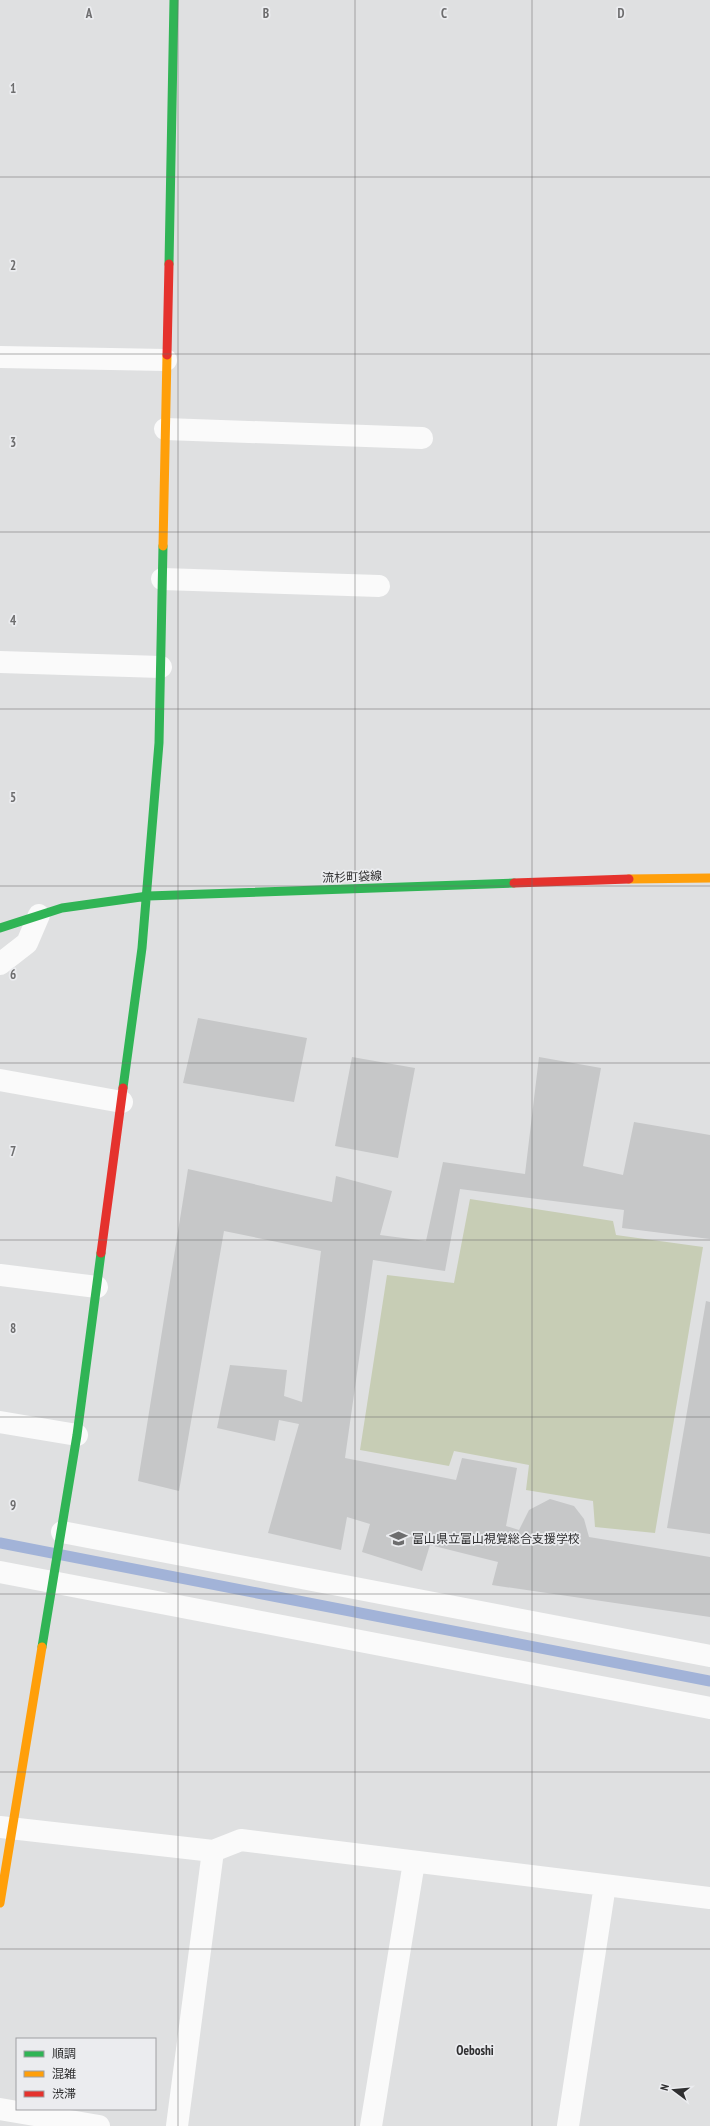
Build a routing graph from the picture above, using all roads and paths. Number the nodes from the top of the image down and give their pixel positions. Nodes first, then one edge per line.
1 (174, 0) edge
2 (0, 357) edge
3 (166, 360) junction
4 (165, 429) junction
5 (422, 438) dead end
6 (162, 579) junction
7 (379, 586) dead end
8 (0, 662) edge
9 (161, 667) junction
10 (710, 878) edge
11 (148, 896) junction
12 (39, 915) junction
13 (0, 928) edge
14 (0, 964) edge
15 (0, 1080) edge
16 (122, 1102) junction
17 (0, 1275) edge
18 (97, 1287) junction
19 (0, 1422) edge
20 (77, 1435) junction
21 (62, 1532) junction
22 (0, 1572) edge
23 (52, 1582) junction
24 (710, 1656) edge
25 (710, 1708) edge
26 (7, 1828) edge
27 (213, 1851) junction
28 (414, 1862) junction
29 (605, 1885) junction
30 (710, 1898) edge
31 (0, 1904) edge
32 (0, 2109) edge
33 (99, 2126) edge
34 (177, 2126) edge
35 (371, 2126) edge
36 (568, 2126) edge

1 - 3 street
2 - 3 street
3 - 4 street
4 - 5 street
4 - 6 street
6 - 7 street
6 - 9 street
8 - 9 street
9 - 11 street
10 - 11 street, 流杉町袋線
11 - 12 street, 流杉町袋線
11 - 16 street
12 - 13 street, 流杉町袋線
12 - 14 street
15 - 16 street
16 - 18 street
17 - 18 street
18 - 20 street
19 - 20 street
20 - 21 street
21 - 23 street
21 - 24 street
22 - 23 street
23 - 25 street
23 - 26 street
26 - 27 street
26 - 31 street
27 - 28 street
27 - 34 street
28 - 29 street
28 - 35 street
29 - 30 street
29 - 36 street
32 - 33 street

